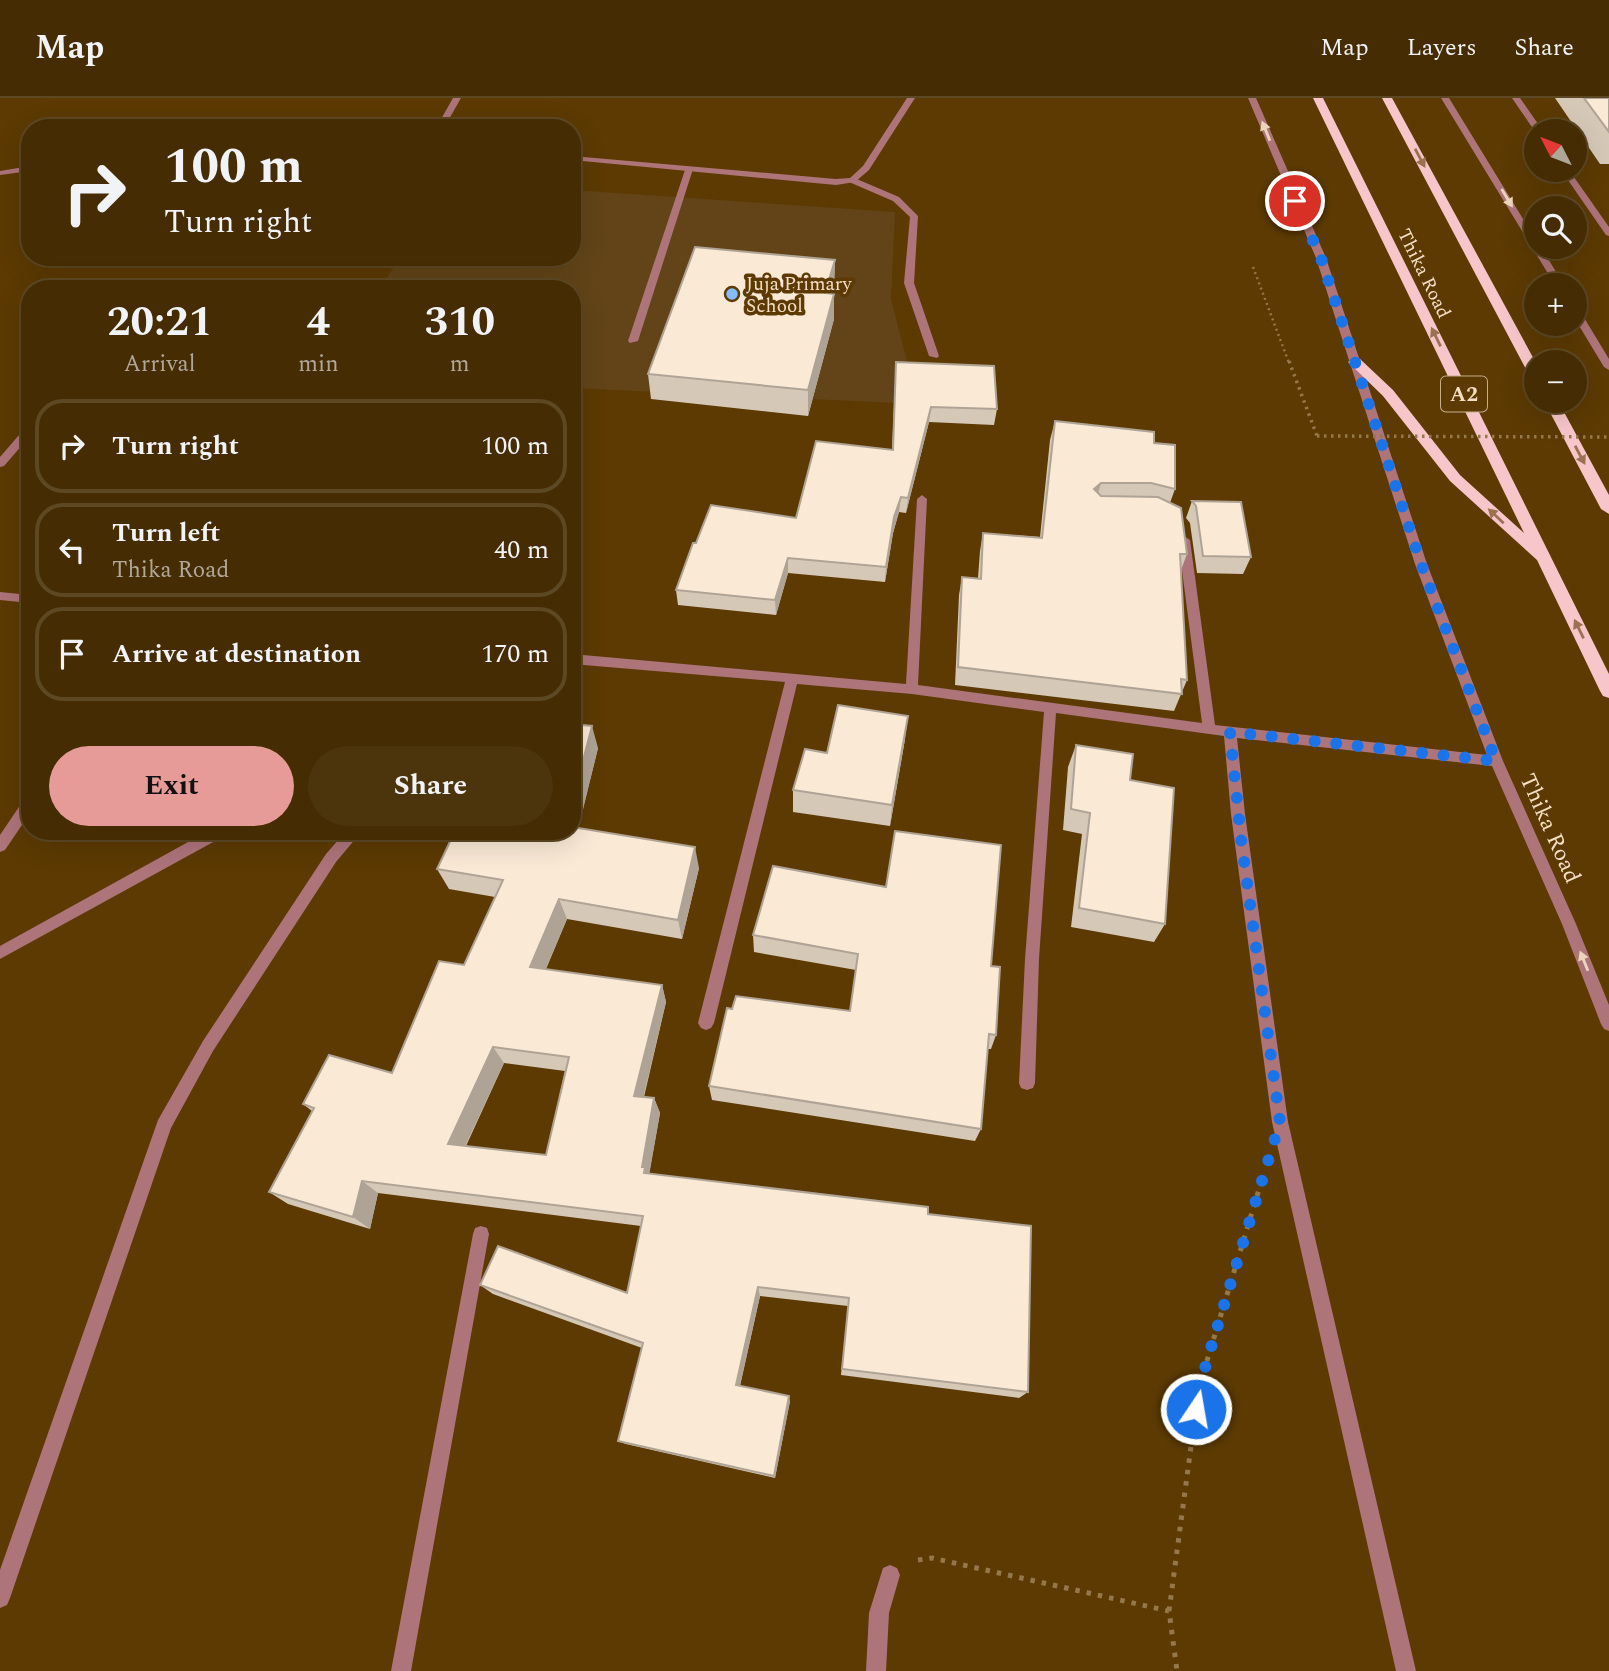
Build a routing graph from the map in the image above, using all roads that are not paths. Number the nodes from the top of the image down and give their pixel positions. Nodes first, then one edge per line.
1 (457, 98) edge
2 (911, 98) edge
3 (1252, 98) edge
4 (1318, 98) edge
5 (1387, 98) edge
6 (1446, 98) edge
7 (1516, 98) edge
8 (445, 119) edge
9 (1531, 119) edge
10 (581, 159) edge
11 (689, 169) junction
12 (21, 170) edge
13 (0, 173) edge
14 (852, 180) junction
15 (1573, 182) edge
16 (1609, 233) edge
17 (1553, 273) edge
18 (1587, 331) edge
19 (633, 341) dead end
20 (1524, 353) edge
21 (934, 356) dead end
22 (1355, 362) junction
23 (1608, 365) edge
24 (1557, 413) edge
25 (21, 440) edge
26 (0, 464) edge
27 (922, 499) dead end
28 (1609, 509) edge
29 (1181, 523) edge
30 (1546, 563) junction
31 (0, 596) edge
32 (21, 598) edge
33 (581, 660) edge
34 (792, 678) junction
35 (912, 690) junction
36 (1609, 691) edge
37 (1050, 709) junction
38 (1209, 728) junction
39 (1230, 732) junction
40 (1496, 761) junction
41 (21, 815) edge
42 (205, 840) edge
43 (347, 840) edge
44 (0, 846) edge
45 (0, 953) edge
46 (706, 1023) dead end
47 (1609, 1024) edge
48 (1027, 1083) dead end
49 (481, 1234) dead end
50 (890, 1575) road end
51 (0, 1598) edge
52 (401, 1671) edge
53 (876, 1671) edge
54 (1406, 1671) edge

1 - 8 street
2 - 14 street
22 -> 3 street, Thika Road
30 -> 4 highway, Thika Road / A2
5 -> 20 highway
6 -> 17 street
7 - 9 street
10 - 11 street
11 - 14 street
11 - 19 street
12 - 13 street
14 - 21 street
15 - 16 street
18 - 23 street
30 -> 22 highway
22 - 40 street, Thika Road
24 -> 28 highway
25 - 26 street
27 - 35 street
29 - 38 street
36 -> 30 highway, Thika Road / A2
31 - 32 street
33 - 34 street
34 - 35 street
34 - 46 street
35 - 37 street
37 - 38 street
37 - 48 street
38 - 39 street
39 - 40 street
39 - 54 street
47 -> 40 street, Thika Road
41 - 44 street
42 - 45 street
43 - 51 street
49 - 52 street
50 - 53 street

